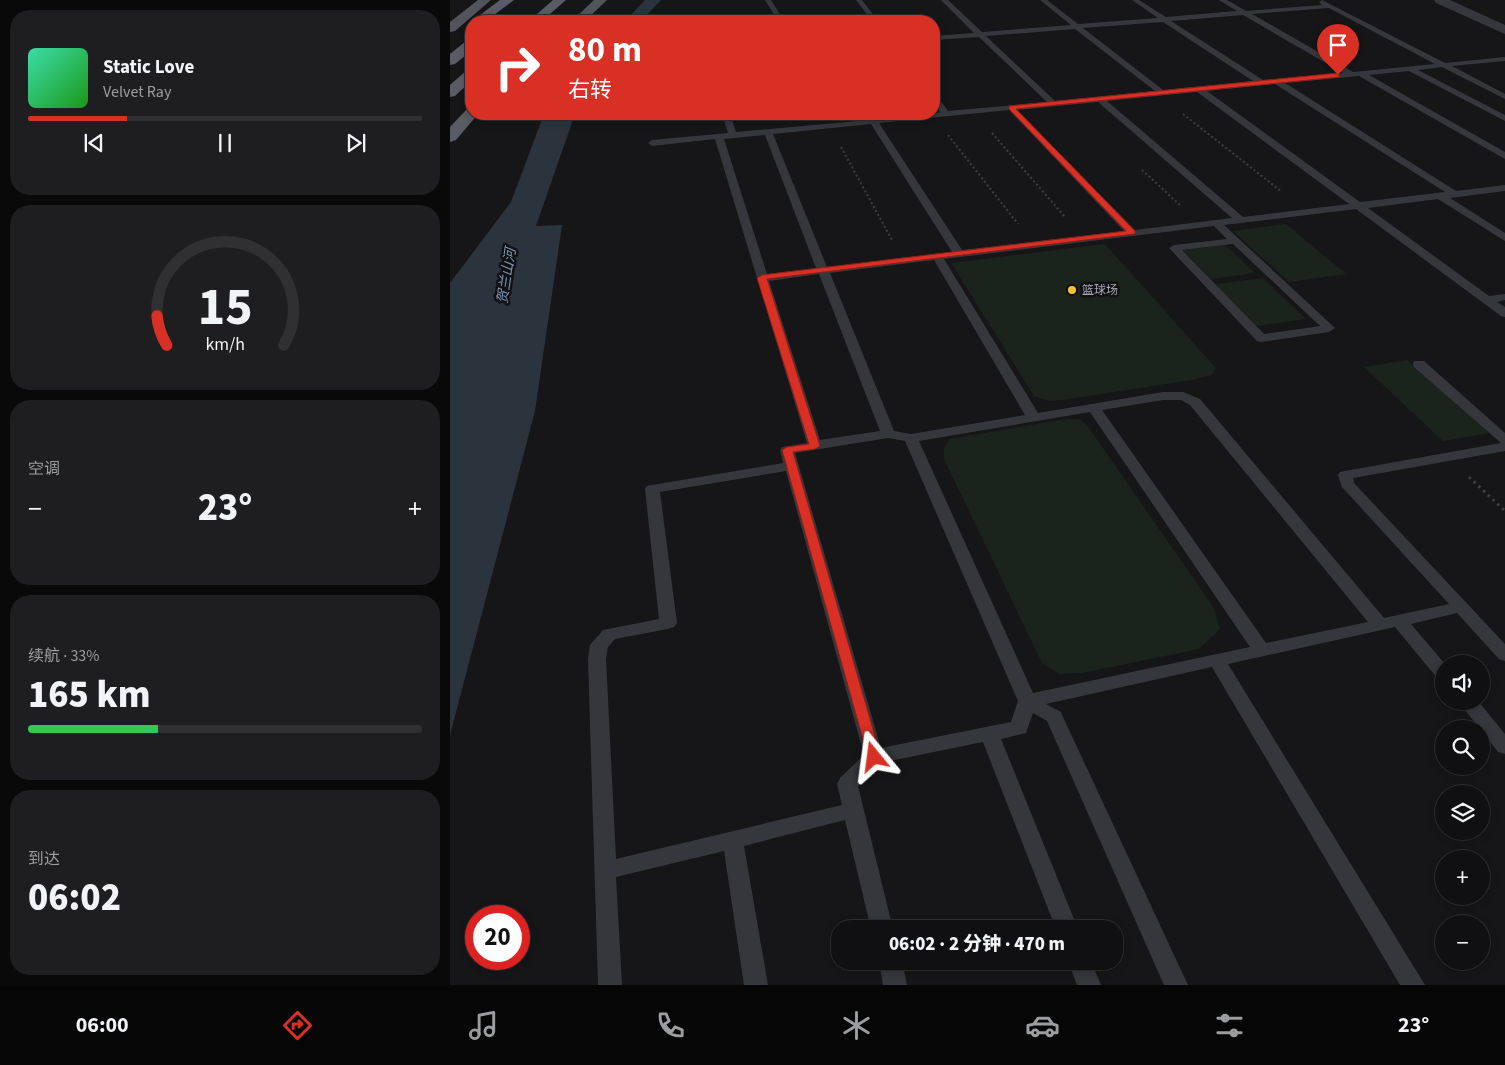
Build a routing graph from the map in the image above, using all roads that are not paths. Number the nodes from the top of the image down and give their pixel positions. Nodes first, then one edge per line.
1 (485, 0) edge
2 (508, 0) edge
3 (602, 0) edge
4 (768, 0) edge
5 (859, 0) edge
6 (944, 0) edge
7 (1043, 0) edge
8 (1135, 0) edge
9 (1222, 0) edge
10 (1319, 0) edge
11 (1440, 0) edge
12 (566, 3) edge
13 (520, 5) dead end
14 (1330, 6) junction
15 (1244, 13) junction
16 (466, 15) edge
17 (487, 15) edge
18 (508, 15) edge
19 (545, 15) edge
20 (558, 15) edge
21 (585, 15) edge
22 (777, 15) edge
23 (870, 15) edge
24 (465, 16) edge
25 (1164, 19) junction
26 (1077, 26) junction
27 (450, 28) edge
28 (465, 30) edge
29 (1505, 30) edge
30 (980, 34) junction
31 (940, 37) edge
32 (450, 40) edge
33 (465, 49) edge
34 (1505, 59) edge
35 (450, 61) edge
36 (1442, 65) junction
37 (1409, 68) junction
38 (1356, 74) junction
39 (465, 79) edge
40 (1276, 81) junction
41 (1261, 83) junction
42 (1199, 89) junction
43 (450, 93) edge
44 (1159, 93) junction
45 (1505, 97) edge
46 (1100, 99) junction
47 (1053, 104) junction
48 (940, 106) edge
49 (1011, 108) junction
50 (946, 114) junction
51 (940, 115) edge
52 (1505, 118) edge
53 (465, 120) edge
54 (470, 120) edge
55 (728, 120) edge
56 (840, 120) edge
57 (885, 120) edge
58 (873, 121) junction
59 (842, 124) junction
60 (768, 132) junction
61 (733, 135) junction
62 (719, 137) junction
63 (450, 138) edge
64 (652, 143) dead end
65 (1505, 156) edge
66 (1505, 188) edge
67 (1454, 194) junction
68 (1439, 195) junction
69 (1358, 205) junction
70 (1239, 220) junction
71 (1215, 222) junction
72 (1132, 233) junction
73 (1505, 238) edge
74 (1235, 241) junction
75 (959, 254) junction
76 (937, 256) junction
77 (822, 270) junction
78 (762, 278) junction
79 (1505, 297) edge
80 (1487, 300) junction
81 (1505, 313) edge
82 (1419, 364) dead end
83 (1094, 408) junction
84 (1034, 418) junction
85 (888, 434) junction
86 (911, 438) junction
87 (1505, 440) edge
88 (815, 446) junction
89 (1505, 448) edge
90 (792, 466) junction
91 (1462, 607) junction
92 (1399, 621) junction
93 (1380, 625) junction
94 (1262, 651) junction
95 (1505, 654) edge
96 (1217, 661) junction
97 (1435, 663) edge
98 (1027, 701) junction
99 (1474, 710) edge
100 (989, 734) junction
101 (1505, 747) edge
102 (874, 757) junction
103 (853, 810) junction
104 (733, 840) junction
105 (606, 870) junction
106 (880, 920) edge
107 (1062, 920) edge
108 (892, 970) edge
109 (1083, 970) edge
110 (610, 985) edge
111 (756, 985) edge
112 (896, 985) edge
113 (1089, 985) edge
114 (1176, 985) edge
115 (1413, 985) edge

1 - 16 main road
2 - 17 highway
3 - 21 main road
4 - 22 lane
5 - 23 lane
6 - 30 lane
7 - 26 lane
8 - 25 lane
9 - 15 lane
10 - 14 lane
11 - 29 street
12 - 19 highway
12 - 20 highway
13 - 18 highway
14 - 15 lane
14 - 36 lane
15 - 25 lane
15 - 38 lane
24 - 27 main road
25 - 26 lane
25 - 41 lane
26 - 30 lane
26 - 44 lane
28 - 32 highway
30 - 31 lane
30 - 47 lane
33 - 35 highway
34 - 36 lane
36 - 37 lane
36 - 45 lane
37 - 38 lane
37 - 52 lane
38 - 40 lane
38 - 65 lane
39 - 43 highway
40 - 41 lane
40 - 67 lane
41 - 42 lane
42 - 44 lane
42 - 69 lane
44 - 46 lane
46 - 47 lane
46 - 70 lane
47 - 49 lane
48 - 50 lane
49 - 50 lane
49 - 72 lane
50 - 51 lane
53 - 63 highway
54 - 63 main road
55 - 61 lane
56 - 59 lane
57 - 58 lane
58 - 59 lane
58 - 75 lane
59 - 60 lane
60 - 61 lane
60 - 77 lane
61 - 62 lane
62 - 64 lane
62 - 78 lane
66 - 67 lane
67 - 68 lane
68 - 69 lane
68 - 73 lane
69 - 70 lane
69 - 80 lane
70 - 71 lane
71 - 72 lane
71 - 74 lane
72 - 75 lane
74 - 74 lane
75 - 76 lane
76 - 77 lane
76 - 84 lane
77 - 78 lane
77 - 85 lane
78 - 88 lane
79 - 80 lane
80 - 81 lane
82 - 87 lane
83 - 84 lane
83 - 93 lane
83 - 94 lane
84 - 86 lane
85 - 86 lane
85 - 88 lane
86 - 98 lane
88 - 90 lane
89 - 91 lane
90 - 102 lane
90 - 105 lane
91 - 92 lane
91 - 95 lane
92 - 93 lane
92 - 97 lane
93 - 94 lane
94 - 96 lane
96 - 98 lane
96 - 115 lane
98 - 100 lane
98 - 114 lane
99 - 101 lane
100 - 102 lane
100 - 107 lane
102 - 103 lane
103 - 104 lane
103 - 106 lane
104 - 105 lane
104 - 111 lane
105 - 110 lane
108 - 112 lane
109 - 113 lane

